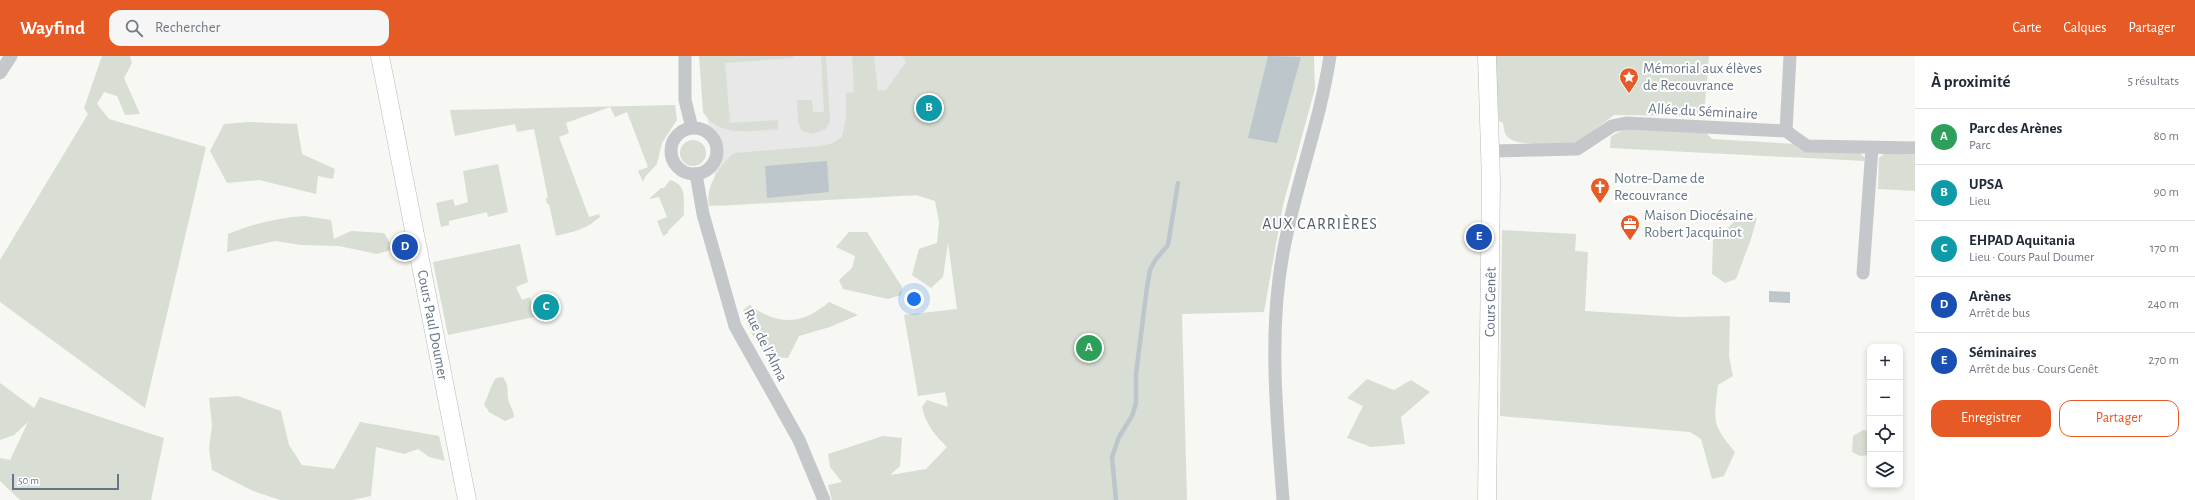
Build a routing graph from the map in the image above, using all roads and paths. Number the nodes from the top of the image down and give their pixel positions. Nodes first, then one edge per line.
1 (11, 56) edge
2 (380, 56) edge
3 (685, 56) edge
4 (1330, 56) edge
5 (1487, 56) edge
6 (1790, 56) edge
7 (0, 73) edge
8 (692, 128) junction
9 (1786, 131) junction
10 (1872, 148) junction
11 (1915, 148) edge
12 (1491, 151) junction
13 (696, 174) junction
14 (1863, 273) dead end
15 (467, 500) edge
16 (824, 500) edge
17 (1283, 500) edge
18 (1487, 500) edge

1 - 7 street
2 - 15 street, Cours Paul Doumer
3 - 8 street
4 - 17 street
5 - 12 street, Cours Genêt
6 - 9 street
8 - 13 street
8 - 13 street
9 - 10 street
9 - 12 street, Allée du Séminaire
10 - 11 street
10 - 14 street
12 - 18 street, Cours Genêt
13 - 16 street, Rue de l'Alma

